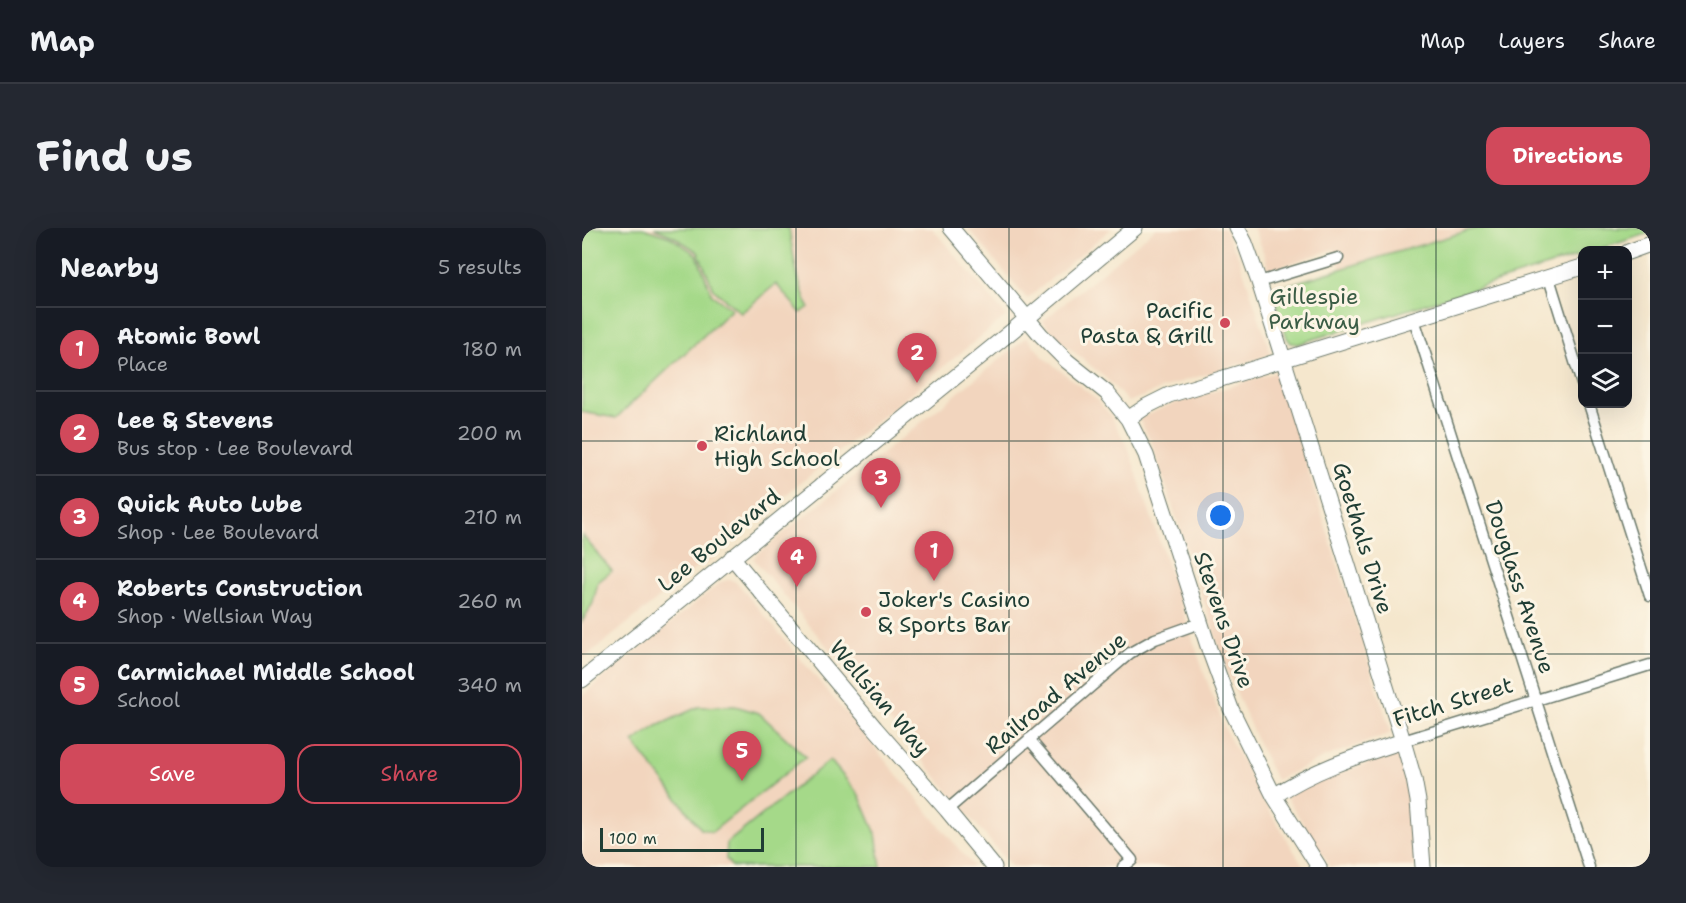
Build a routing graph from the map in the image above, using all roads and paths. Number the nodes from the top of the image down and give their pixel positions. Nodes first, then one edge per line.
1 (951, 228) edge
2 (1135, 228) edge
3 (1237, 228) edge
4 (1650, 244) edge
5 (1632, 251) edge
6 (1338, 258) dead end
7 (1578, 268) edge
8 (1549, 278) junction
9 (1259, 282) junction
10 (1026, 319) junction
11 (1414, 319) junction
12 (1284, 361) junction
13 (1578, 371) edge
14 (1590, 408) edge
15 (1128, 419) junction
16 (732, 557) junction
17 (1650, 596) edge
18 (1200, 623) junction
19 (1650, 665) edge
20 (582, 680) edge
21 (1536, 700) junction
22 (1029, 739) junction
23 (1403, 741) junction
24 (1274, 796) junction
25 (947, 810) junction
26 (994, 867) edge
27 (1123, 867) edge
28 (1319, 867) edge
29 (1423, 867) edge
30 (1589, 867) edge

1 - 10 street, Stevens Drive
2 - 10 street, Lee Boulevard
3 - 9 street, Goethals Drive
4 - 5 street
6 - 9 street
7 - 8 street
8 - 11 street
8 - 13 street
9 - 12 street, Goethals Drive
10 - 15 street, Stevens Drive
10 - 16 street, Lee Boulevard
11 - 12 street
11 - 21 street, Douglass Avenue
12 - 15 street
12 - 23 street, Goethals Drive
14 - 17 street
15 - 18 street, Stevens Drive
16 - 20 street, Lee Boulevard
16 - 25 street, Wellsian Way
18 - 22 street, Railroad Avenue
18 - 24 street, Stevens Drive
19 - 21 street, Fitch Street
21 - 23 street, Fitch Street
21 - 30 street, Douglass Avenue
22 - 25 street, Railroad Avenue
22 - 27 street
23 - 24 street, Fitch Street
23 - 29 street, Goethals Drive
24 - 28 street, Stevens Drive
25 - 26 street, Wellsian Way

